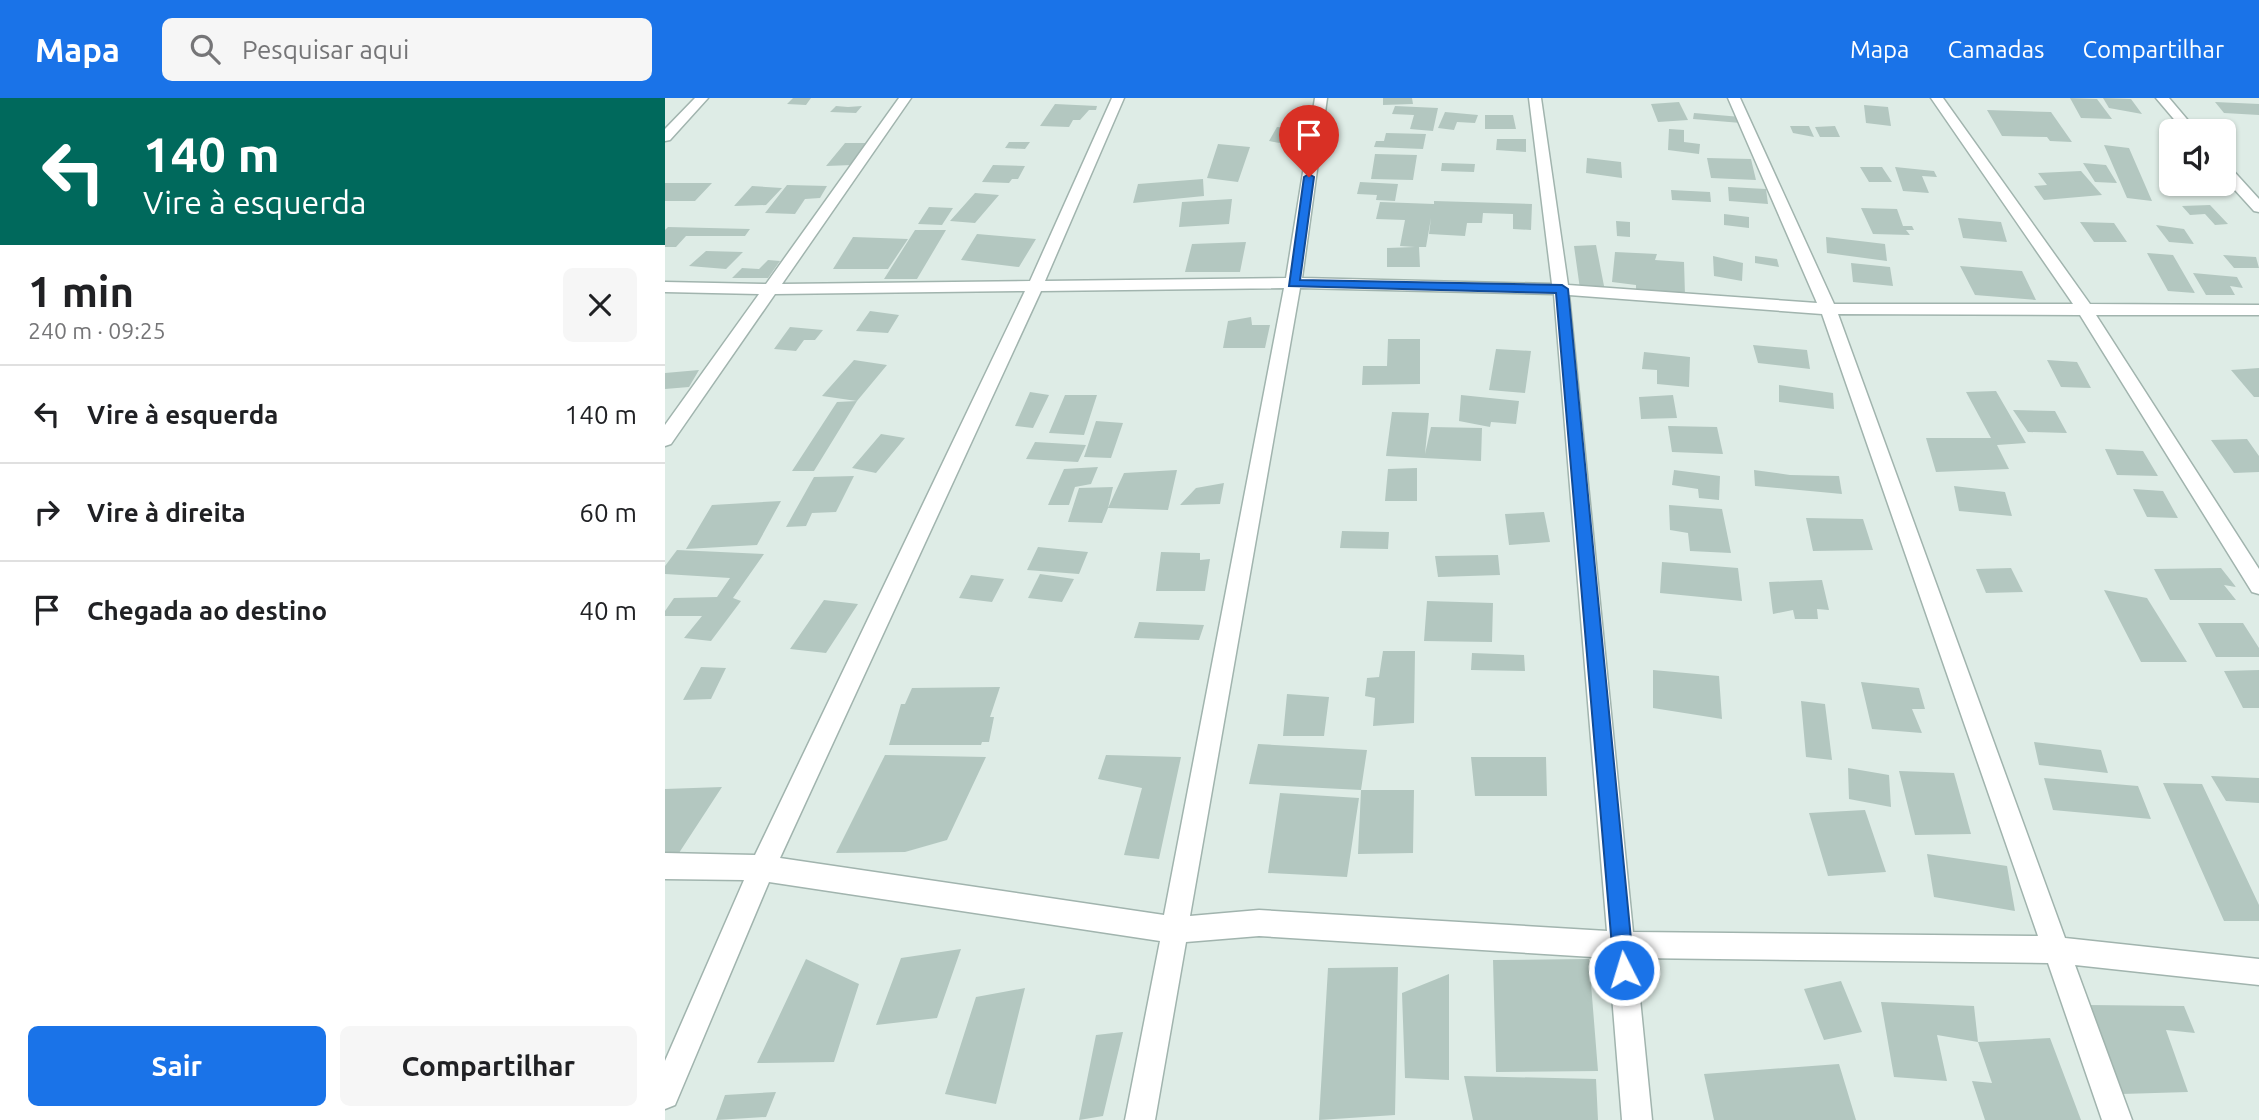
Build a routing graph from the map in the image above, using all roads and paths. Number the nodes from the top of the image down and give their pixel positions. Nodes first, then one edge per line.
1 (702, 98) edge
2 (905, 98) edge
3 (1118, 98) edge
4 (1321, 98) edge
5 (1535, 98) edge
6 (1734, 98) edge
7 (1937, 98) edge
8 (2162, 98) edge
9 (2180, 119) edge
10 (665, 136) edge
11 (2236, 182) edge
12 (2259, 208) edge
13 (1293, 283) junction
14 (665, 287) edge
15 (1035, 287) junction
16 (771, 289) junction
17 (1562, 289) junction
18 (2084, 308) junction
19 (1828, 309) junction
20 (2259, 310) edge
21 (665, 439) edge
22 (2259, 586) edge
23 (665, 866) edge
24 (762, 868) junction
25 (1176, 930) junction
26 (1621, 945) junction
27 (2057, 950) junction
28 (2259, 972) edge
29 (665, 1095) edge
30 (1140, 1120) edge
31 (1637, 1120) edge
32 (2117, 1120) edge

1 - 10 street
2 - 16 street
3 - 15 street
4 - 13 street
5 - 17 street
6 - 19 street
7 - 18 street
8 - 9 street
11 - 12 street
13 - 15 street
13 - 17 street
13 - 25 street
14 - 16 street
15 - 16 street
15 - 24 street
16 - 21 street
17 - 19 street
17 - 26 street
18 - 19 street
18 - 20 street
18 - 22 street
19 - 27 street
23 - 24 street
24 - 25 street
24 - 29 street
25 - 26 street
25 - 30 street
26 - 27 street
26 - 31 street
27 - 28 street
27 - 32 street

